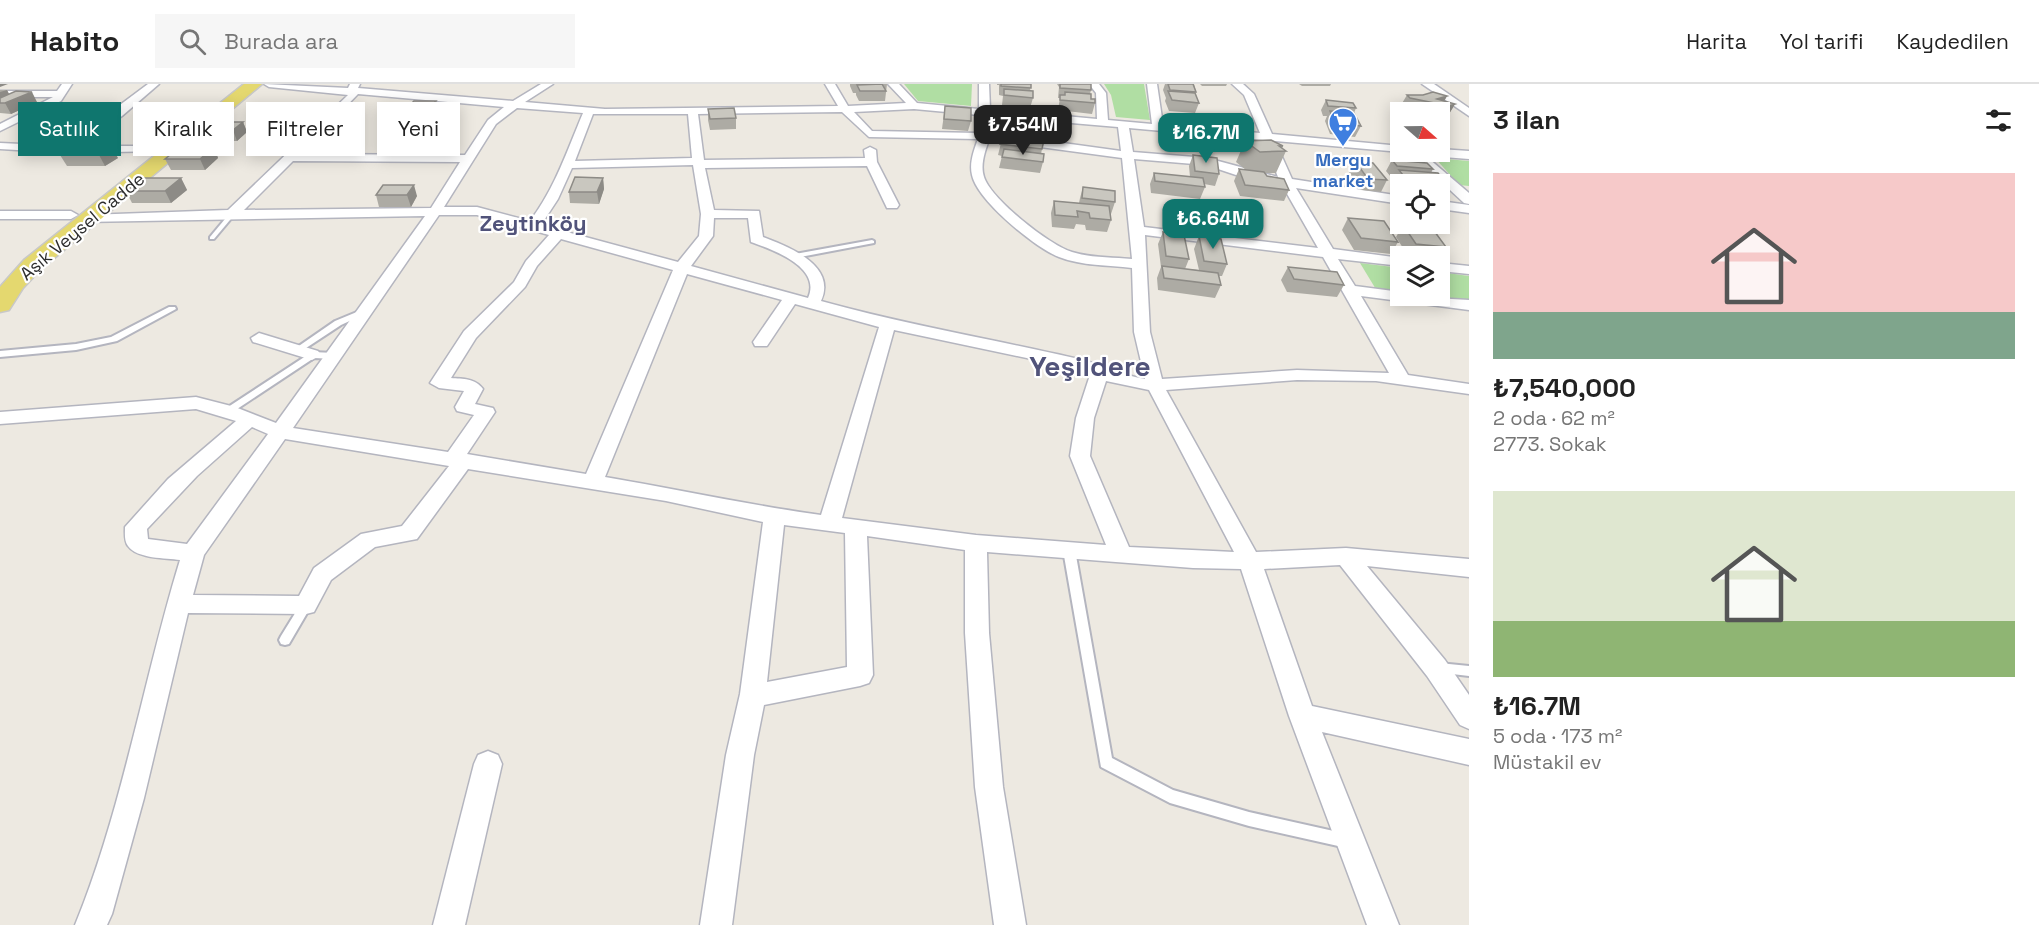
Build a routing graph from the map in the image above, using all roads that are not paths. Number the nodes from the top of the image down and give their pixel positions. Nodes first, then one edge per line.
1 (67, 84) edge
2 (154, 84) edge
3 (240, 84) edge
4 (254, 84) edge
5 (269, 84) edge
6 (548, 84) edge
7 (830, 84) edge
8 (893, 84) edge
9 (984, 84) edge
10 (1094, 84) edge
11 (1152, 84) edge
12 (1237, 84) edge
13 (1427, 84) edge
14 (353, 87) edge
15 (0, 94) edge
16 (60, 94) junction
17 (217, 102) edge
18 (513, 106) junction
19 (914, 106) junction
20 (845, 109) junction
21 (589, 111) junction
22 (984, 111) junction
23 (121, 112) edge
24 (693, 113) junction
25 (1469, 113) edge
26 (1103, 121) junction
27 (1123, 123) junction
28 (1158, 127) junction
29 (0, 128) edge
30 (869, 134) junction
31 (985, 136) junction
32 (1270, 138) junction
33 (0, 146) edge
34 (18, 147) edge
35 (1390, 148) edge
36 (1128, 154) junction
37 (1450, 154) edge
38 (1469, 155) edge
39 (148, 156) edge
40 (290, 157) junction
41 (468, 159) junction
42 (871, 162) junction
43 (1426, 162) edge
44 (698, 163) junction
45 (567, 165) junction
46 (1287, 183) junction
47 (1390, 198) edge
48 (1469, 200) edge
49 (892, 205) dead end
50 (1450, 206) edge
51 (1469, 209) edge
52 (435, 212) junction
53 (232, 214) junction
54 (708, 214) junction
55 (0, 215) edge
56 (79, 217) junction
57 (534, 225) junction
58 (1138, 230) junction
59 (559, 232) junction
60 (212, 238) dead end
61 (872, 242) dead end
62 (1326, 253) junction
63 (795, 256) junction
64 (1390, 261) edge
65 (1137, 264) junction
66 (682, 267) junction
67 (1450, 268) edge
68 (1469, 270) edge
69 (0, 271) edge
70 (1349, 290) junction
71 (792, 297) junction
72 (813, 303) junction
73 (0, 305) edge
74 (1469, 305) edge
75 (172, 309) dead end
76 (367, 310) junction
77 (888, 324) junction
78 (259, 338) dead end
79 (761, 342) dead end
80 (304, 352) junction
81 (0, 354) edge
82 (335, 356) junction
83 (1099, 374) junction
84 (1402, 380) junction
85 (1155, 385) junction
86 (1469, 389) edge
87 (228, 411) junction
88 (0, 418) edge
89 (249, 420) junction
90 (280, 432) junction
91 (459, 459) junction
92 (593, 481) junction
93 (774, 516) junction
94 (829, 524) junction
95 (856, 528) junction
96 (976, 543) junction
97 (1069, 550) junction
98 (1120, 552) junction
99 (193, 553) junction
100 (1346, 556) junction
101 (1250, 561) junction
102 (1469, 568) edge
103 (177, 604) junction
104 (306, 605) junction
105 (285, 640) dead end
106 (1436, 668) junction
107 (1469, 671) edge
108 (753, 694) junction
109 (1302, 716) junction
110 (1469, 717) edge
111 (1469, 753) edge
112 (488, 764) dead end
113 (1351, 842) junction
114 (91, 925) edge
115 (449, 925) edge
116 (716, 925) edge
117 (1010, 925) edge
118 (1383, 925) edge

1 - 16 street
2 - 23 street
3 - 17 main road, Aşık Veysel Cadde
4 - 56 main road, Aşık Veysel Cadde
5 - 14 street
6 - 18 street
7 - 20 street
8 - 19 street
9 - 22 street
10 - 26 street
11 - 28 street
12 - 32 street
13 - 25 street
14 - 18 street
14 - 40 street
15 - 16 street
16 - 29 street
18 - 21 street
18 - 41 street
19 - 20 street
19 - 22 street
20 - 24 street
20 - 30 street
21 - 24 street
21 - 45 street
22 - 26 street
22 - 31 street
24 - 44 street
26 - 27 street
27 - 28 street
27 - 36 street
28 - 32 street
30 - 31 street
30 - 42 street
31 - 36 street
31 - 65 street
32 - 35 street
32 - 46 street
33 - 34 street
36 - 46 street
36 - 58 street
37 - 38 street
39 - 56 main road, Aşık Veysel Cadde
40 - 41 street
40 - 53 street
41 - 52 street
42 - 44 street
42 - 49 street
43 - 48 street
44 - 45 street
44 - 54 street
45 - 57 street
46 - 47 street
46 - 62 street
50 - 51 street
52 - 53 street
52 - 57 street
52 - 76 street
53 - 56 street
53 - 60 lane
54 - 63 street
54 - 66 street
55 - 56 street
56 - 69 main road, Aşık Veysel Cadde
56 - 73 main road, Aşık Veysel Cadde
57 - 59 street
58 - 62 street
58 - 65 street
59 - 66 street
59 - 91 street
61 - 63 lane
62 - 64 street
62 - 70 street
63 - 72 street
65 - 85 street
66 - 71 street
66 - 92 street
67 - 68 street
70 - 74 street
70 - 84 street
71 - 72 street
71 - 79 street
72 - 77 street
75 - 81 lane
76 - 80 lane
76 - 82 street
77 - 83 street
77 - 94 street
78 - 80 street
80 - 82 lane
80 - 87 lane
82 - 90 street
83 - 85 street
83 - 98 street
84 - 85 street
84 - 86 street
85 - 101 street
87 - 88 street
87 - 89 street
89 - 90 street
89 - 99 street
90 - 91 street
90 - 99 street
91 - 92 street
91 - 104 street
92 - 93 street
93 - 94 street
93 - 108 street
94 - 95 street
95 - 96 street
95 - 108 street
96 - 97 street
96 - 117 street
97 - 98 street
97 - 113 lane
98 - 101 street
99 - 103 street
100 - 101 street
100 - 102 street
100 - 106 street
101 - 109 street
103 - 104 street
103 - 114 street
104 - 105 lane
106 - 107 lane
106 - 110 street
108 - 116 street
109 - 111 street
109 - 113 street
112 - 115 street
113 - 118 street

